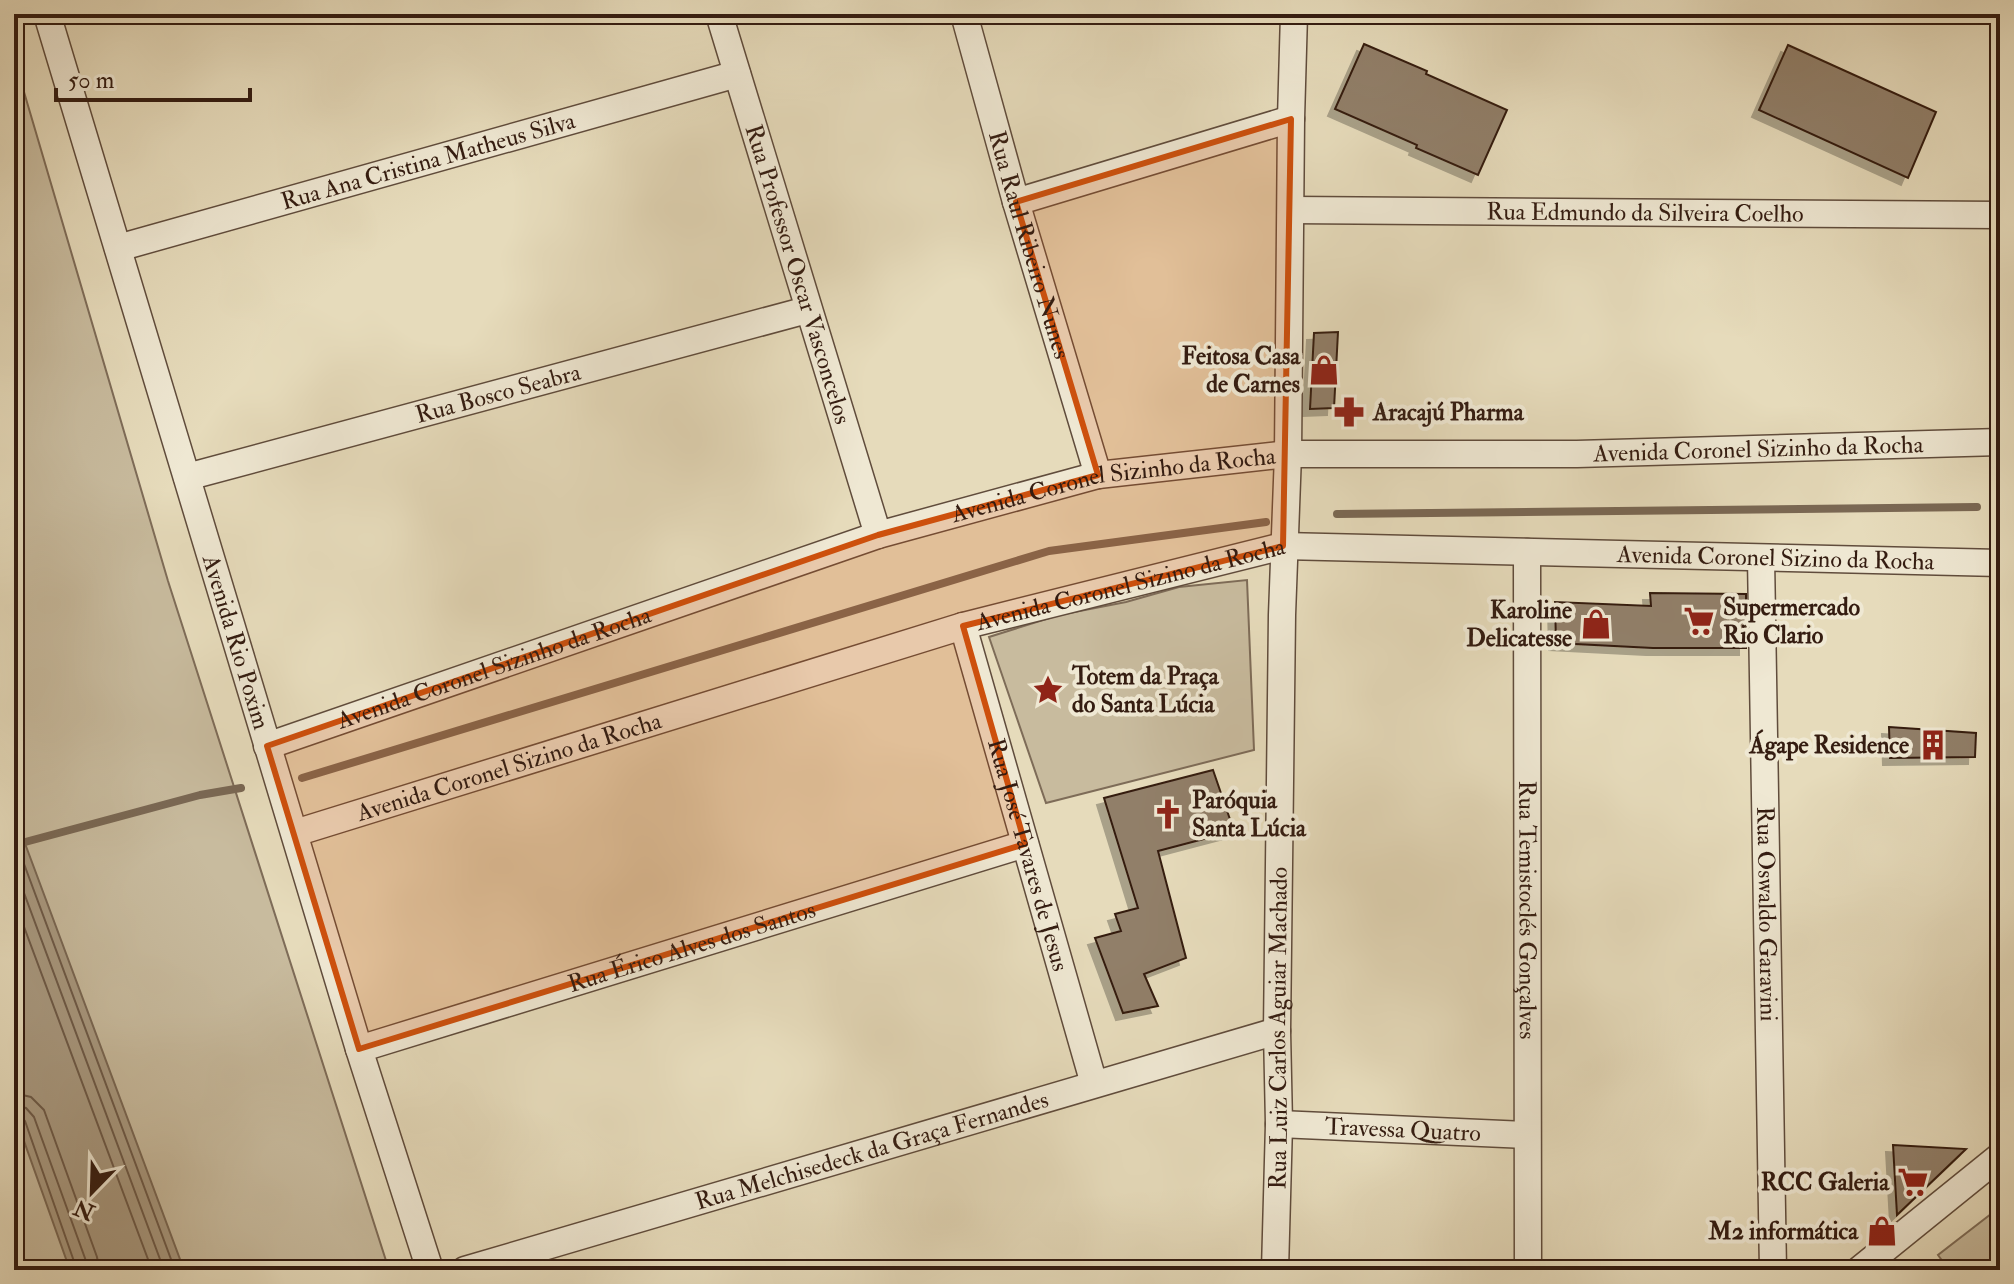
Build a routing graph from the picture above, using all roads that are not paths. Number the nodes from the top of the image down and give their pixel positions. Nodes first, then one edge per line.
1 (47, 14) edge
2 (719, 14) edge
3 (964, 14) edge
4 (1294, 14) edge
5 (737, 74) junction
6 (1291, 119) junction
7 (1016, 202) junction
8 (1291, 210) junction
9 (2000, 215) edge
10 (118, 248) junction
11 (807, 310) junction
12 (2000, 442) edge
13 (1288, 454) junction
14 (1098, 475) junction
15 (187, 477) junction
16 (878, 535) junction
17 (1283, 546) junction
18 (1527, 552) junction
19 (1761, 558) junction
20 (2000, 563) edge
21 (963, 626) junction
22 (267, 746) junction
23 (295, 833) junction
24 (1025, 844) junction
25 (1277, 1031) junction
26 (359, 1049) junction
27 (1094, 1084) junction
28 (1279, 1124) junction
29 (1527, 1135) junction
30 (2000, 1156) edge
31 (430, 1270) edge
32 (465, 1270) edge
33 (1275, 1270) edge
34 (1528, 1270) edge
35 (1773, 1270) edge
36 (1859, 1270) edge

1 - 10 street, Avenida Rio Poxim
2 - 5 street, Rua Professor Oscar Vasconcelos
3 - 7 street, Rua Raul Ribeiro Nunes
4 - 6 street, Rua Luiz Carlos Aguiar Machado
5 - 10 street, Rua Ana Cristina Matheus Silva
5 - 11 street, Rua Professor Oscar Vasconcelos
6 - 7 street
6 - 8 street, Rua Luiz Carlos Aguiar Machado
7 - 14 street, Rua Raul Ribeiro Nunes
8 - 9 street, Rua Edmundo da Silveira Coelho
8 - 13 street, Rua Luiz Carlos Aguiar Machado
10 - 15 street, Avenida Rio Poxim
11 - 15 street, Rua Bosco Seabra
11 - 16 street, Rua Professor Oscar Vasconcelos
12 - 13 street, Avenida Coronel Sizinho da Rocha
13 - 14 street, Avenida Coronel Sizinho da Rocha
13 - 17 street, Rua Luiz Carlos Aguiar Machado
14 - 16 street, Avenida Coronel Sizinho da Rocha
15 - 22 street, Avenida Rio Poxim
16 - 22 street, Avenida Coronel Sizinho da Rocha
17 - 18 street, Avenida Coronel Sizino da Rocha
17 - 21 street, Avenida Coronel Sizino da Rocha
17 - 25 street, Rua Luiz Carlos Aguiar Machado
18 - 19 street, Avenida Coronel Sizino da Rocha
18 - 29 street, Rua Temistoclés Gonçalves
19 - 20 street, Avenida Coronel Sizino da Rocha
19 - 35 street, Rua Oswaldo Garavini
21 - 23 street, Avenida Coronel Sizino da Rocha
21 - 24 street, Rua José Tavares de Jesus
22 - 23 street, Avenida Rio Poxim
23 - 26 street, Avenida Rio Poxim
24 - 26 street, Rua Érico Alves dos Santos
24 - 27 street, Rua José Tavares de Jesus
25 - 27 street, Rua Melchisedeck da Graça Fernandes
25 - 28 street, Rua Luiz Carlos Aguiar Machado
26 - 31 street, Avenida Rio Poxim
27 - 32 street, Rua Melchisedeck da Graça Fernandes
28 - 29 street, Travessa Quatro
28 - 33 street, Rua Luiz Carlos Aguiar Machado
29 - 34 street, Rua Temistoclés Gonçalves
30 - 36 street

